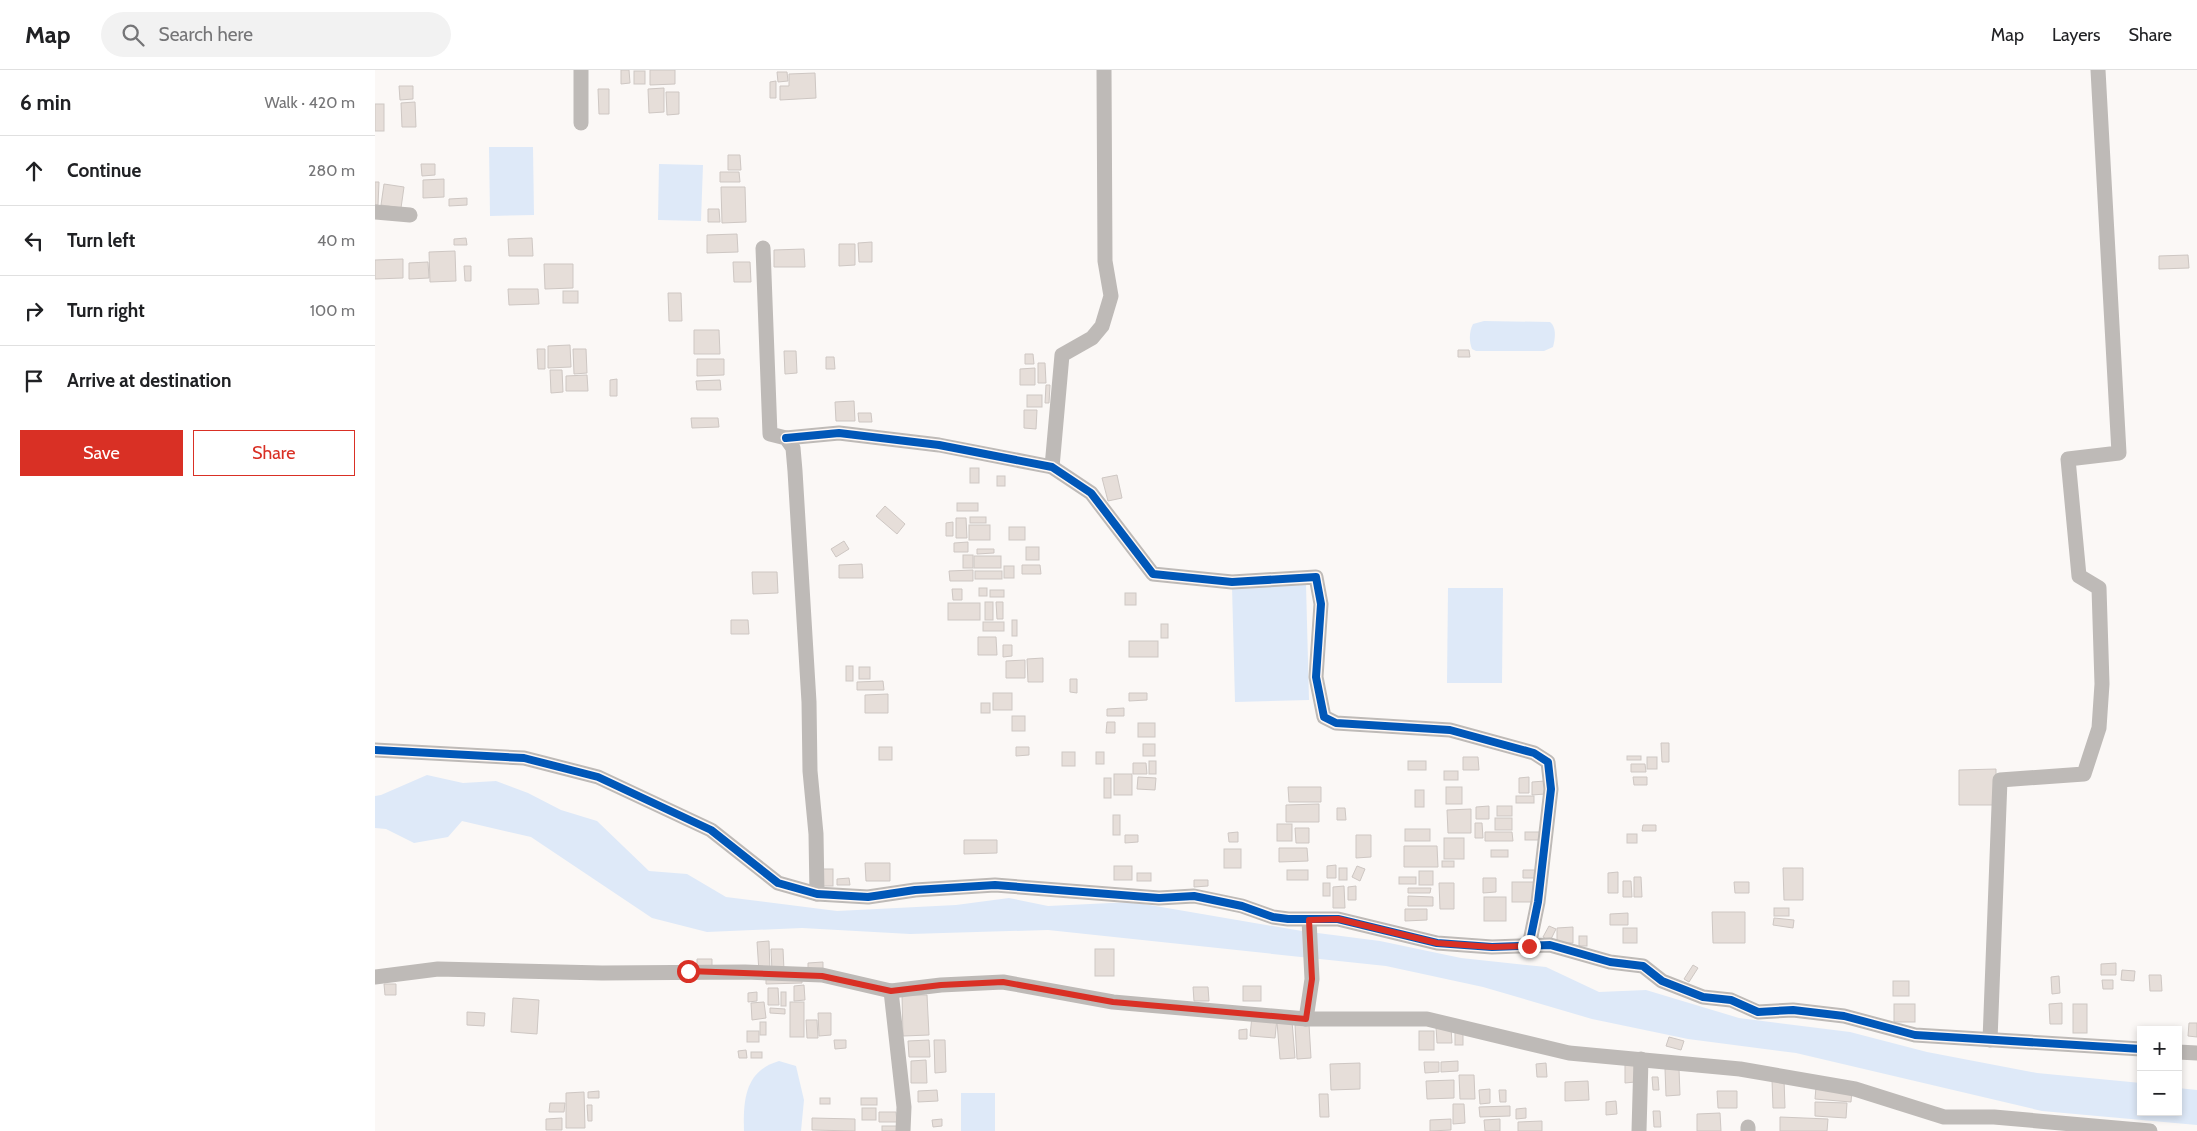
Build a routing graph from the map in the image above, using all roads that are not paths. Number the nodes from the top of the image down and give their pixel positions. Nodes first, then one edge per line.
1 (581, 70) edge
2 (1104, 70) edge
3 (2098, 70) edge
4 (581, 123) dead end
5 (375, 212) edge
6 (410, 215) dead end
7 (763, 248) dead end
8 (786, 438) junction
9 (1052, 467) junction
10 (375, 750) edge
11 (817, 894) junction
12 (1309, 922) junction
13 (1529, 946) junction
14 (375, 977) edge
15 (891, 991) junction
16 (1306, 1019) junction
17 (1990, 1040) junction
18 (2137, 1049) edge
19 (2182, 1052) edge
20 (2197, 1053) edge
21 (1641, 1059) junction
22 (2116, 1130) edge
23 (903, 1131) edge
24 (1639, 1131) edge
25 (2150, 1131) edge

1 - 4 street
2 - 9 street
3 - 17 street
5 - 6 street
7 - 8 street
8 - 9 street
8 - 11 street
9 - 13 street
10 - 11 street
11 - 12 street
12 - 13 street
12 - 16 street
13 - 17 street
14 - 15 street
15 - 16 street
15 - 23 street
16 - 21 street
17 - 18 street
19 - 20 street
21 - 22 street
21 - 24 street
22 - 25 street

